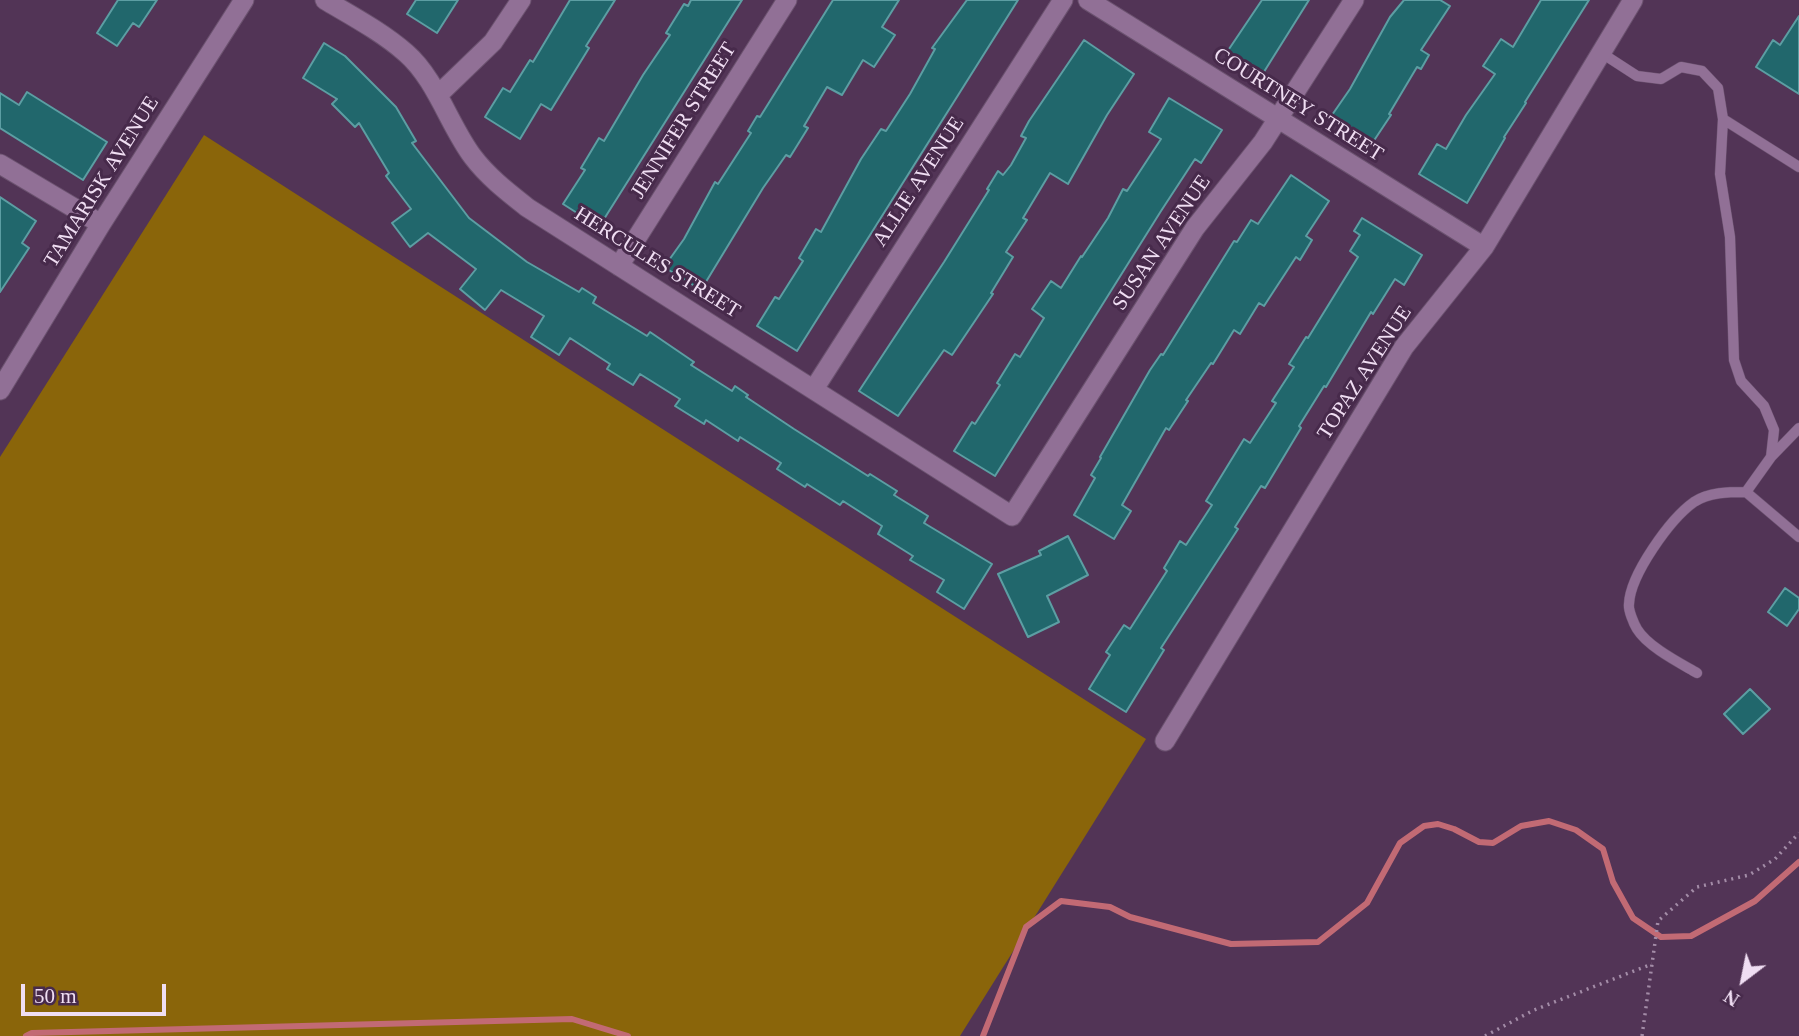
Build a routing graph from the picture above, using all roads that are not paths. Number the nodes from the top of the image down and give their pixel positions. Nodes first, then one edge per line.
1 (244, 0) edge
2 (325, 0) edge
3 (521, 0) edge
4 (787, 0) edge
5 (1063, 0) edge
6 (1088, 0) edge
7 (1354, 0) edge
8 (1633, 0) edge
9 (1600, 52) junction
10 (438, 95) junction
11 (1723, 119) junction
12 (1278, 120) junction
13 (0, 164) edge
14 (1799, 167) edge
15 (101, 224) junction
16 (1484, 247) junction
17 (619, 266) junction
18 (814, 389) junction
19 (0, 390) edge
20 (1799, 428) edge
21 (1771, 457) junction
22 (1746, 492) junction
23 (1013, 516) joint
24 (1799, 537) edge
25 (1698, 673) dead end
26 (1165, 741) dead end

1 - 15 street, TAMARISK AVENUE
2 - 10 street, HERCULES STREET
3 - 10 street
4 - 17 street, JENNIFER STREET
5 - 18 street, ALLIE AVENUE
6 - 12 street, COURTNEY STREET
7 - 12 street, SUSAN AVENUE
8 - 9 street, TOPAZ AVENUE
9 - 11 lane
9 - 16 street, TOPAZ AVENUE
10 - 17 street, HERCULES STREET
11 - 14 lane
11 - 21 lane
12 - 16 street, COURTNEY STREET
12 - 23 street, SUSAN AVENUE
13 - 15 street
15 - 19 street, TAMARISK AVENUE
16 - 26 street, TOPAZ AVENUE
17 - 18 street, HERCULES STREET
18 - 23 street, HERCULES STREET
20 - 21 lane
21 - 22 lane
22 - 24 lane
22 - 25 lane

